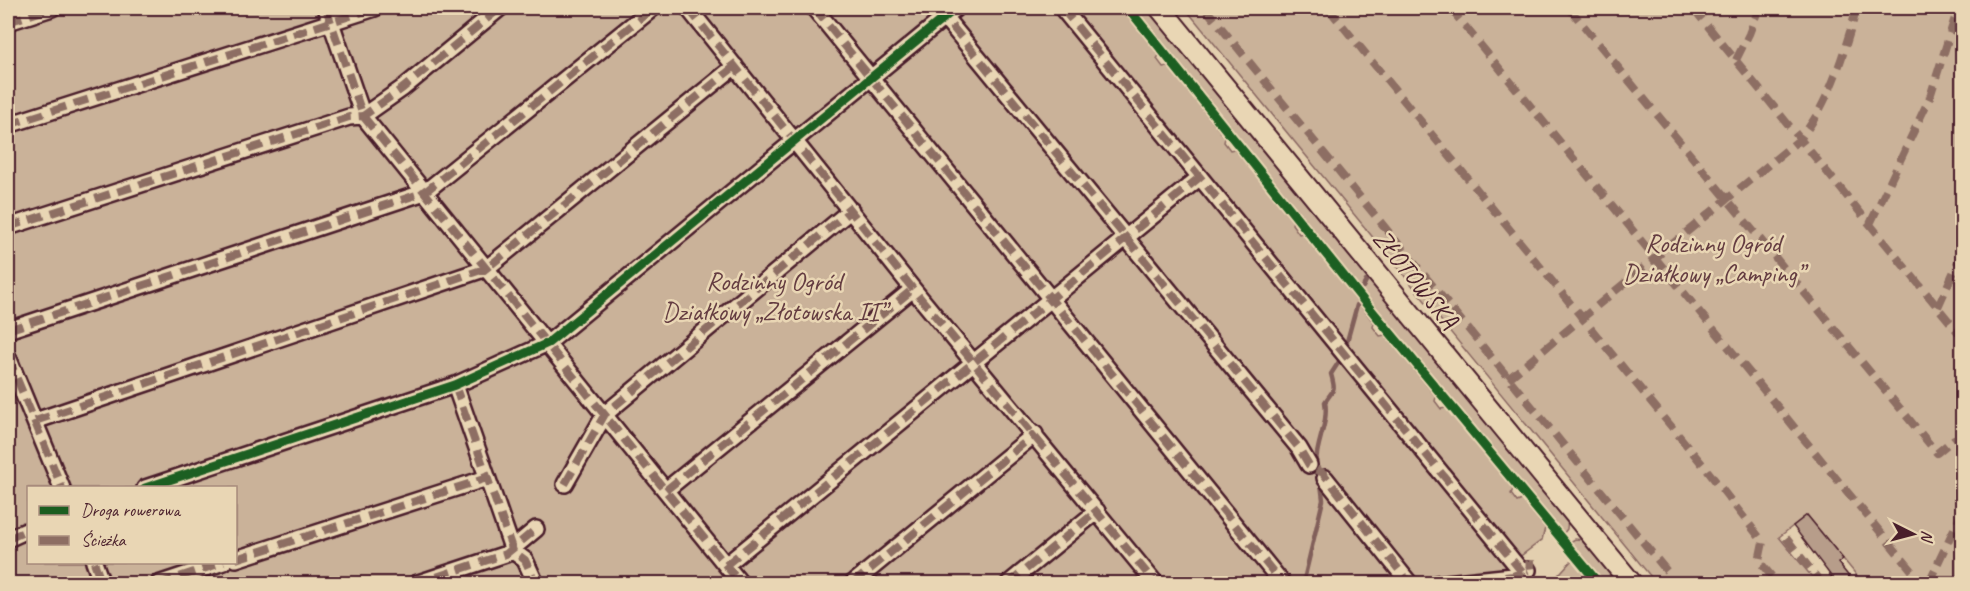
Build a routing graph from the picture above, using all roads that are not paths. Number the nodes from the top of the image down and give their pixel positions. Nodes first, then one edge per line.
1 (52, 8) edge
2 (375, 8) edge
3 (500, 8) edge
4 (653, 8) edge
5 (688, 8) edge
6 (814, 8) edge
7 (1062, 8) edge
8 (1160, 8) edge
9 (946, 11) edge
10 (328, 14) edge
11 (8, 22) edge
12 (735, 66) junction
13 (871, 77) junction
14 (363, 116) junction
15 (8, 125) edge
16 (795, 140) junction
17 (1200, 177) junction
18 (425, 192) junction
19 (851, 210) junction
20 (8, 227) edge
21 (1126, 236) junction
22 (487, 268) junction
23 (913, 289) junction
24 (1052, 298) junction
25 (8, 330) edge
26 (548, 343) junction
27 (8, 357) edge
28 (975, 362) junction
29 (455, 385) junction
30 (605, 414) junction
31 (35, 421) junction
32 (1035, 434) junction
33 (1309, 465) dead end
34 (487, 478) junction
35 (1325, 478) dead end
36 (565, 484) dead end
37 (61, 486) edge
38 (151, 486) edge
39 (666, 490) junction
40 (1097, 511) junction
41 (536, 529) dead end
42 (27, 530) edge
43 (8, 539) edge
44 (513, 551) junction
45 (237, 559) edge
46 (95, 564) edge
47 (218, 564) edge
48 (726, 565) junction
49 (102, 584) edge
50 (158, 584) edge
51 (415, 584) edge
52 (536, 584) edge
53 (741, 584) edge
54 (852, 584) edge
55 (1008, 584) edge
56 (1156, 584) edge
57 (1283, 584) edge
58 (1410, 584) edge
59 (1436, 584) edge
60 (1632, 584) edge

1 - 11 street
2 - 10 street
3 - 14 street
4 - 18 street
5 - 12 street
6 - 13 street
7 - 17 street
8 - 60 street, ZŁOTOWSKA
9 - 13 street
9 - 21 street
10 - 14 street
10 - 15 street
12 - 16 street
12 - 22 street
13 - 16 street
13 - 24 street
14 - 18 street
14 - 20 street
16 - 19 street
16 - 26 street
17 - 21 street
17 - 59 street
18 - 22 street
18 - 25 street
19 - 23 street
19 - 30 street
21 - 24 street
21 - 33 street
22 - 26 street
22 - 31 street
23 - 28 street
23 - 39 street
24 - 28 street
24 - 57 street
26 - 29 street
26 - 30 street
27 - 31 street
28 - 32 street
28 - 48 street
29 - 34 street
29 - 38 street
30 - 36 street
30 - 39 street
31 - 37 street
32 - 40 street
32 - 54 street
34 - 44 street
34 - 45 street
35 - 58 street
39 - 48 street
40 - 55 street
40 - 56 street
41 - 44 street
42 - 43 street
44 - 51 street
44 - 52 street
46 - 49 street
47 - 50 street
48 - 53 street

